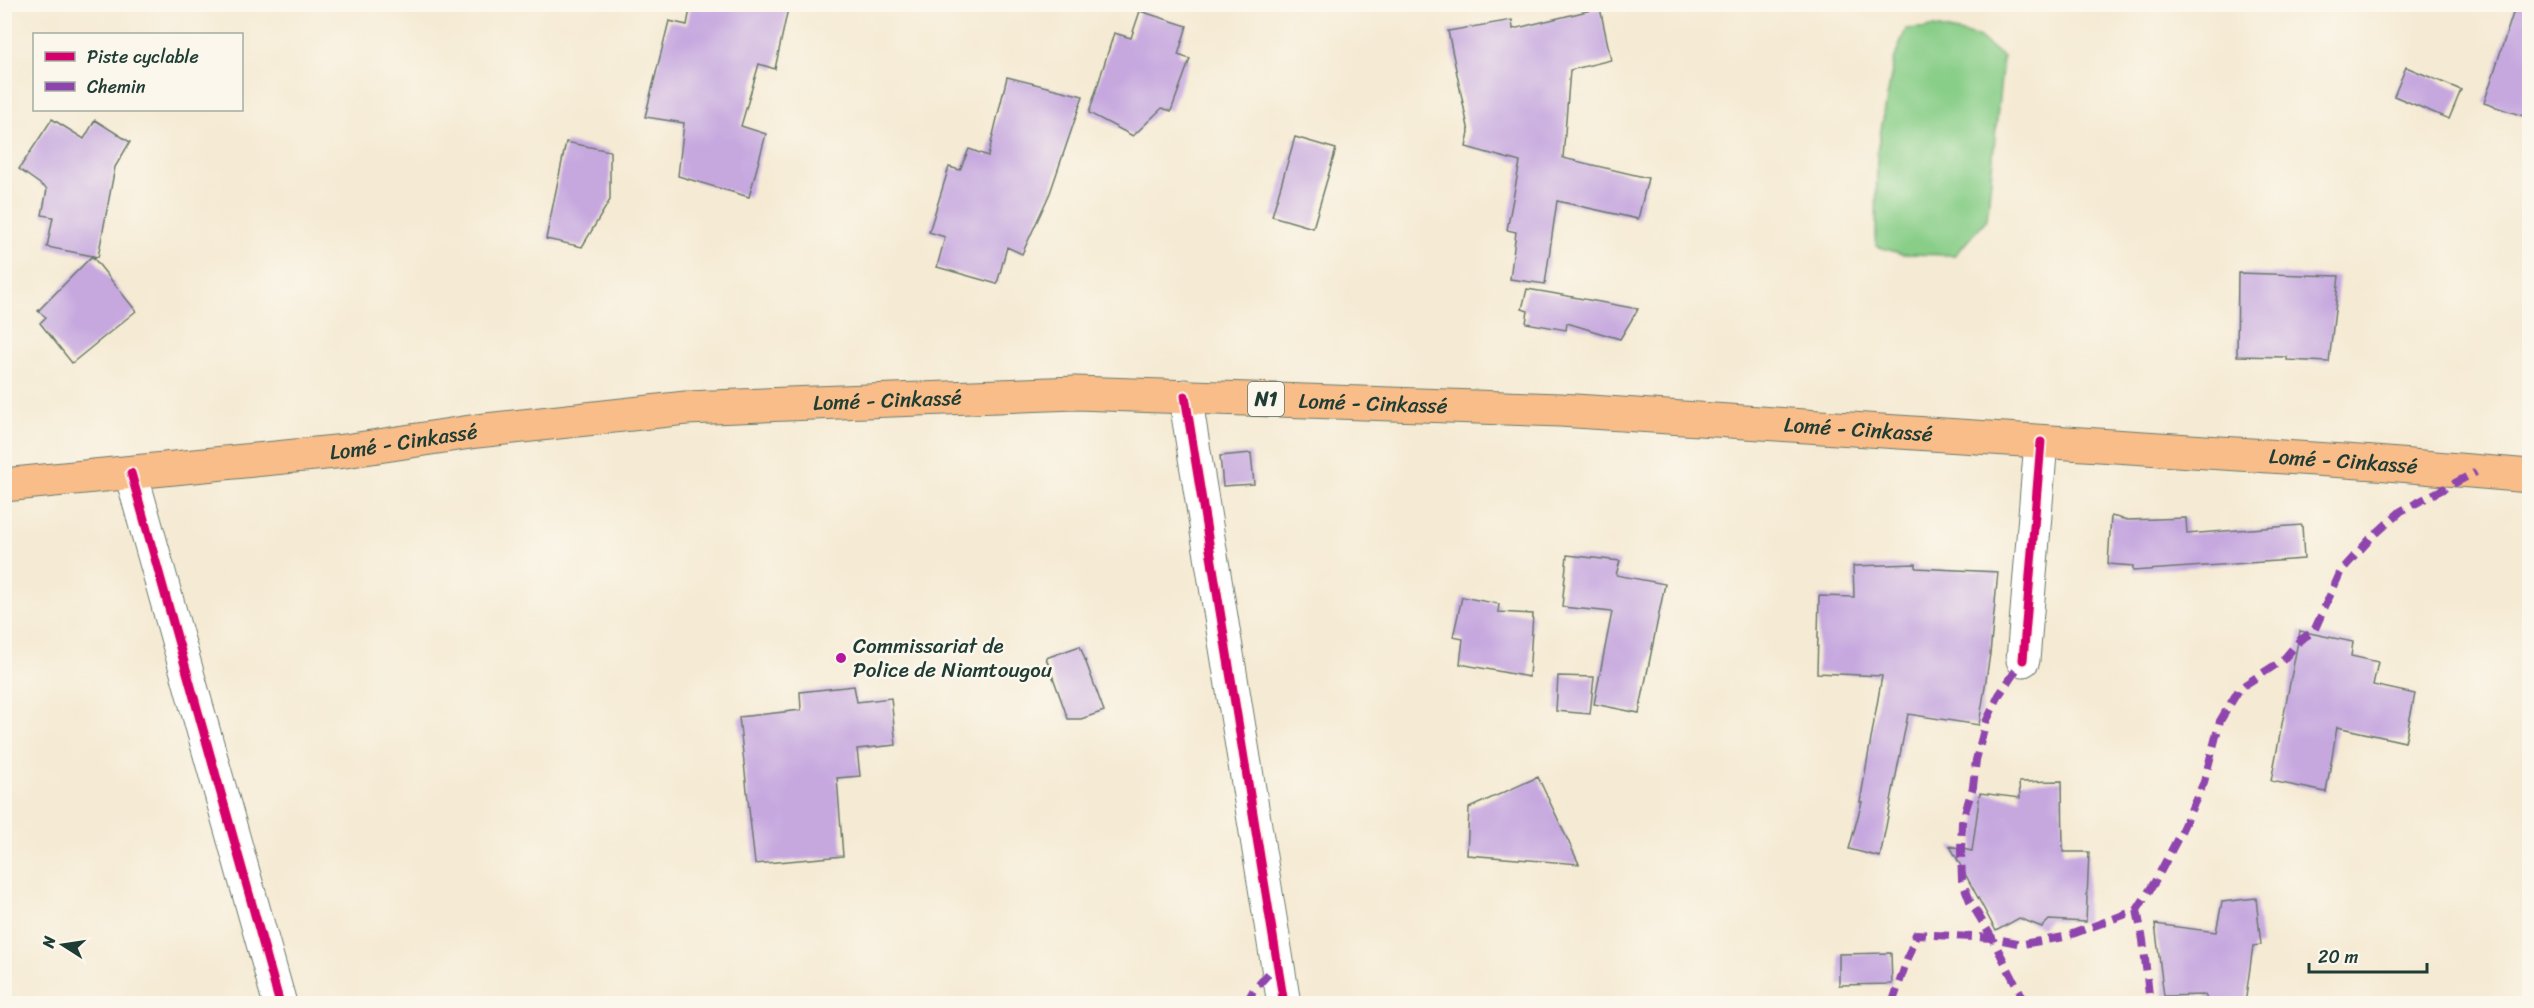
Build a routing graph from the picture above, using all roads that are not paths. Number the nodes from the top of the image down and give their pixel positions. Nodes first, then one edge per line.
1 (1185, 396) junction
2 (2041, 442) junction
3 (131, 473) junction
4 (2529, 476) edge
5 (4, 485) edge
6 (2023, 660) dead end
7 (280, 1004) edge
8 (1284, 1004) edge

1 - 2 highway, Lomé - Cinkassé / N1
1 - 3 highway, Lomé - Cinkassé / N1
1 - 8 street
2 - 4 highway, Lomé - Cinkassé / N1
2 - 6 street
3 - 5 highway, Lomé - Cinkassé / N1
3 - 7 street

